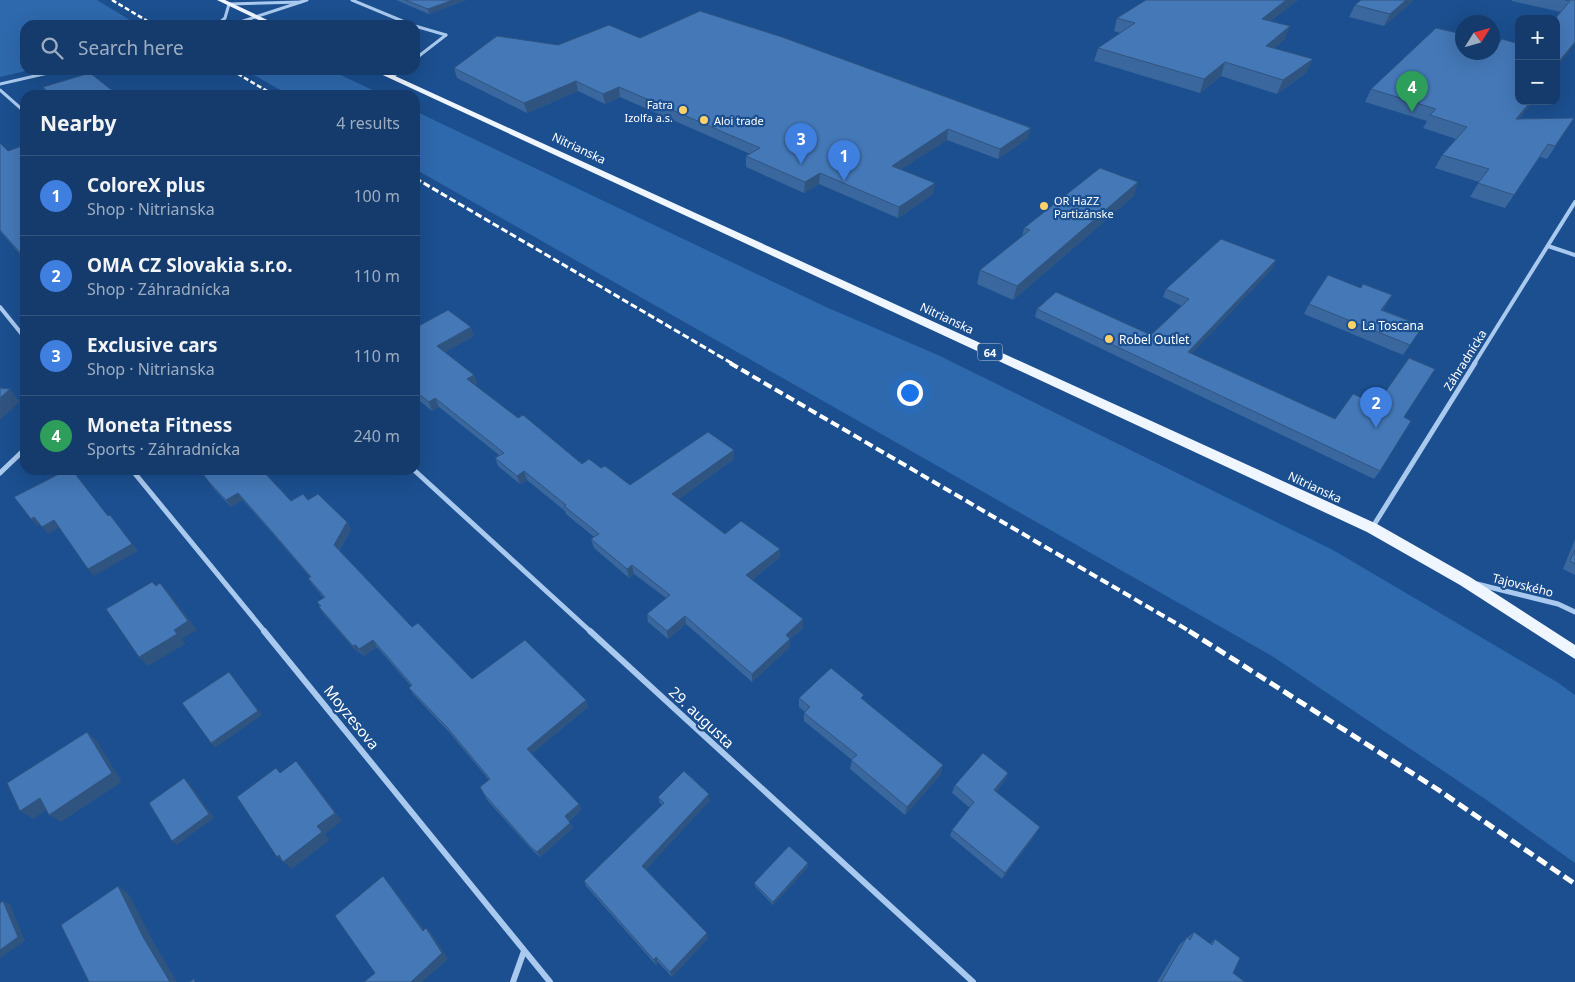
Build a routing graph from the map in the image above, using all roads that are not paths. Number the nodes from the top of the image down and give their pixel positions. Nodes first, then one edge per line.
1 (220, 0) edge
2 (307, 0) edge
3 (352, 0) edge
4 (301, 2) junction
5 (229, 4) junction
6 (257, 17) junction
7 (223, 20) edge
8 (247, 20) edge
9 (264, 20) edge
10 (400, 20) edge
11 (420, 28) edge
12 (420, 55) edge
13 (39, 75) edge
14 (398, 75) edge
15 (0, 84) edge
16 (0, 90) edge
17 (20, 108) edge
18 (1575, 202) edge
19 (1548, 246) junction
20 (1575, 255) edge
21 (0, 307) edge
22 (20, 332) edge
23 (20, 454) edge
24 (0, 473) edge
25 (136, 475) edge
26 (419, 475) edge
27 (1372, 528) junction
28 (1465, 581) junction
29 (1575, 612) edge
30 (1575, 653) edge
31 (524, 950) junction
32 (513, 982) edge
33 (550, 982) edge
34 (973, 982) edge

1 - 5 main road
2 - 4 street
3 - 10 street
4 - 5 street
4 - 6 street
5 - 6 main road
5 - 7 street
6 - 8 street
6 - 9 main road
11 - 12 street
13 - 15 street
14 - 27 main road, Nitrianska / 64
16 - 17 street
18 - 19 street, Záhradnícka
19 - 20 street
19 - 27 street, Záhradnícka
21 - 22 street
23 - 24 street
25 - 31 street, Moyzesova
26 - 34 street, 29. augusta
27 - 28 main road, Nitrianska / 64
28 - 29 street, Tajovského
28 - 30 main road, Nitrianska / 64
31 - 32 street
31 - 33 street, Moyzesova

